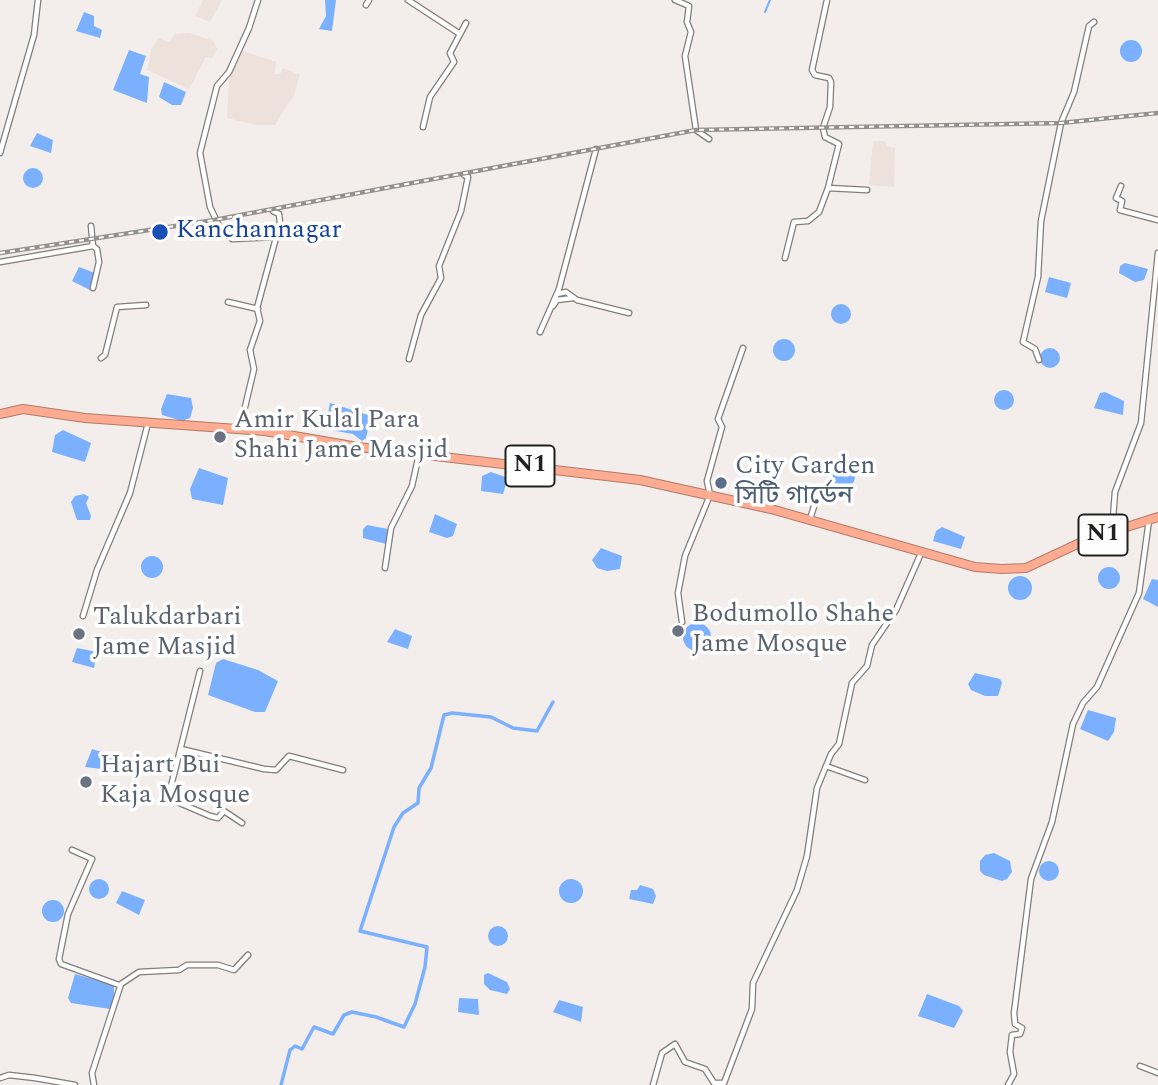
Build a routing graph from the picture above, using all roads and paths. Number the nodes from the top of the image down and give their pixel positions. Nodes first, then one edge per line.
1 (38, 0) edge
2 (257, 0) edge
3 (408, 0) edge
4 (675, 0) edge
5 (827, 0) edge
6 (1094, 22) dead end
7 (466, 23) dead end
8 (460, 34) junction
9 (423, 127) dead end
10 (709, 139) dead end
11 (596, 149) dead end
12 (0, 153) edge
13 (464, 175) dead end
14 (1121, 186) dead end
15 (828, 188) junction
16 (867, 190) dead end
17 (274, 211) dead end
18 (1158, 220) edge
19 (91, 226) dead end
20 (276, 237) junction
21 (93, 246) junction
22 (1158, 253) edge
23 (785, 258) dead end
24 (0, 262) edge
25 (93, 288) dead end
26 (557, 294) junction
27 (574, 298) junction
28 (228, 302) dead end
29 (146, 305) dead end
30 (258, 309) junction
31 (629, 313) dead end
32 (743, 348) dead end
33 (101, 358) dead end
34 (409, 359) dead end
35 (1039, 360) dead end
36 (0, 414) edge
37 (148, 424) junction
38 (240, 429) junction
39 (419, 454) junction
40 (818, 494) dead end
41 (710, 495) junction
42 (1158, 517) edge
43 (810, 520) junction
44 (1149, 520) junction
45 (1112, 531) junction
46 (922, 551) junction
47 (385, 568) dead end
48 (83, 616) dead end
49 (682, 622) dead end
50 (200, 671) dead end
51 (181, 749) junction
52 (826, 766) junction
53 (343, 770) dead end
54 (865, 780) dead end
55 (242, 823) dead end
56 (72, 850) dead end
57 (248, 955) dead end
58 (119, 985) junction
59 (1140, 1066) dead end
60 (1158, 1073) edge
61 (0, 1078) edge
62 (75, 1085) edge
63 (94, 1085) edge
64 (653, 1085) edge
65 (1008, 1085) edge

1 - 12 street
2 - 20 street
3 - 8 street
4 - 10 street
5 - 15 street
6 - 35 street
7 - 8 street
8 - 9 street
11 - 26 street
13 - 34 street
14 - 18 street
15 - 16 street
15 - 23 street
17 - 20 street
19 - 21 street
20 - 30 street
21 - 24 street
21 - 25 street
22 - 45 street
26 - 27 street
26 - 27 street
27 - 31 street
28 - 30 street
29 - 33 street
30 - 38 street
32 - 41 street
36 - 37 highway, N1
37 - 38 highway, N1
37 - 48 street
38 - 39 highway, N1
39 - 41 highway, N1
39 - 47 street
40 - 43 street
41 - 43 highway, N1
41 - 49 street
42 - 44 highway, N1
43 - 46 highway, N1
44 - 45 highway, N1
44 - 65 street
45 - 46 highway, N1
46 - 52 street
50 - 51 street
51 - 53 street
51 - 55 street
52 - 54 street
52 - 64 street
56 - 58 street
57 - 58 street
58 - 63 street
59 - 60 street
61 - 62 street

